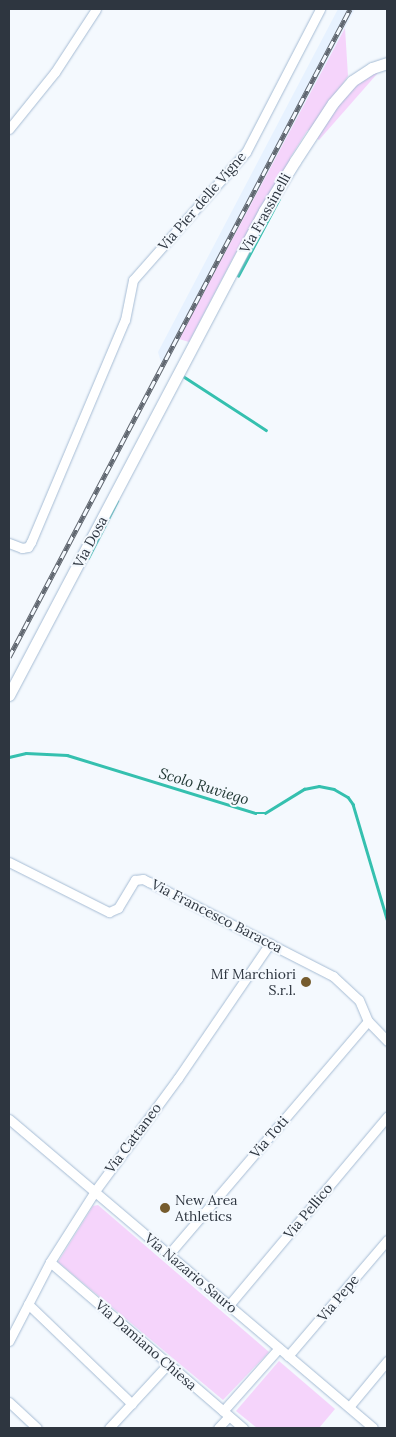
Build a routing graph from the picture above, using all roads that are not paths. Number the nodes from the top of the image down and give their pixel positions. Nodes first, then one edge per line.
1 (96, 9) edge
2 (320, 9) edge
3 (387, 63) edge
4 (9, 128) edge
5 (171, 388) joint
6 (9, 543) edge
7 (9, 695) edge
8 (9, 862) edge
9 (270, 943) junction
10 (368, 1021) junction
11 (387, 1041) edge
12 (387, 1117) edge
13 (9, 1118) edge
14 (95, 1191) junction
15 (387, 1240) edge
16 (169, 1254) junction
17 (50, 1262) junction
18 (28, 1304) junction
19 (229, 1305) junction
20 (9, 1341) edge
21 (279, 1348) junction
22 (288, 1356) junction
23 (387, 1361) edge
24 (168, 1364) junction
25 (9, 1402) edge
26 (132, 1404) junction
27 (348, 1407) junction
28 (226, 1414) junction
29 (37, 1428) edge
30 (109, 1428) edge
31 (218, 1428) edge
32 (243, 1428) edge
33 (373, 1428) edge

1 - 4 street
2 - 6 street, Via Pier delle Vigne
3 - 5 street, Via Frassinelli
5 - 7 street, Via Dosa
8 - 9 street, Via Francesco Baracca
9 - 10 street, Via Francesco Baracca
9 - 14 street, Via Cattaneo
10 - 11 street, Via Francesco Baracca
10 - 16 street, Via Toti
12 - 19 street, Via Pellico
13 - 14 street, Via Nazario Sauro
14 - 16 street, Via Nazario Sauro
14 - 17 street, Via Cattaneo
15 - 22 street, Via Pepe
16 - 19 street, Via Nazario Sauro
17 - 18 street, Via Cattaneo
17 - 24 street, Via Damiano Chiesa
18 - 20 street, Via Cattaneo
18 - 26 street
19 - 21 street, Via Nazario Sauro
21 - 22 street, Via Nazario Sauro
21 - 28 street
22 - 27 street, Via Nazario Sauro
23 - 27 street
24 - 26 street
24 - 28 street, Via Damiano Chiesa
25 - 29 street
26 - 30 street
27 - 33 street, Via Nazario Sauro
28 - 31 street
28 - 32 street, Via Damiano Chiesa

